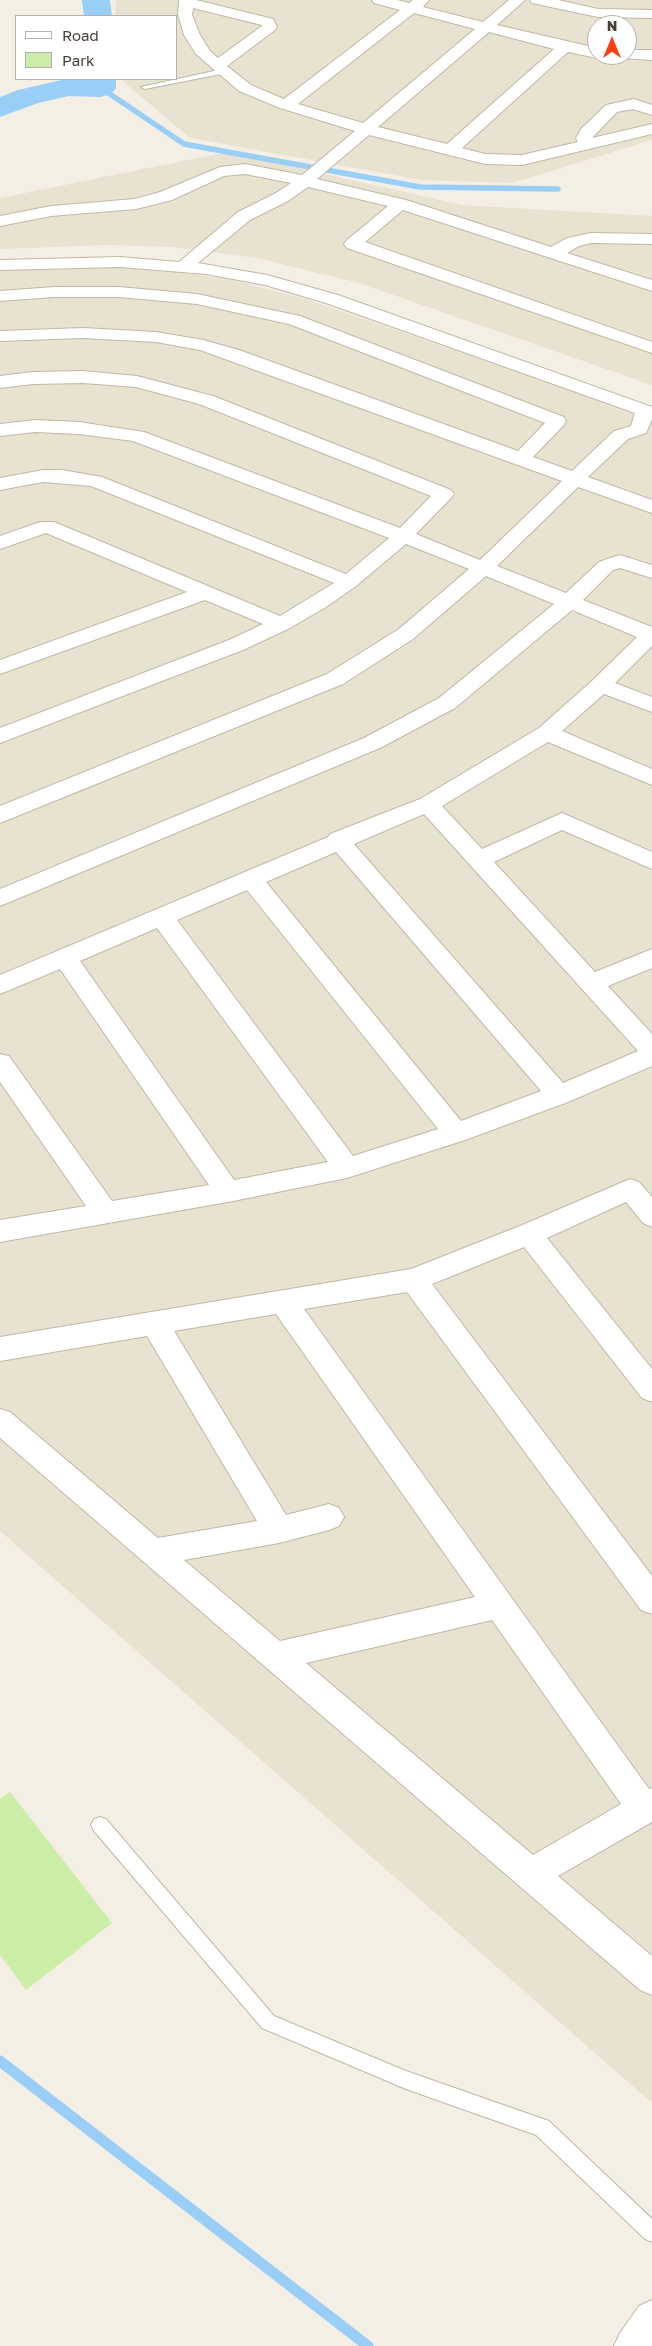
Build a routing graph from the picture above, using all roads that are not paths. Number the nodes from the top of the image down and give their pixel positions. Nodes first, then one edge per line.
1 (379, 0) edge
2 (518, 0) edge
3 (537, 0) edge
4 (186, 1) edge
5 (418, 4) edge
6 (652, 14) edge
7 (487, 26) junction
8 (565, 47) junction
9 (587, 51) edge
10 (637, 55) edge
11 (652, 55) edge
12 (220, 69) junction
13 (177, 80) edge
14 (178, 80) edge
15 (169, 82) junction
16 (145, 87) dead end
17 (176, 91) dead end
18 (286, 105) junction
19 (652, 110) edge
20 (366, 129) junction
21 (652, 129) edge
22 (587, 145) junction
23 (448, 151) junction
24 (305, 180) junction
25 (282, 198) junction
26 (400, 204) junction
27 (0, 221) edge
28 (231, 226) junction
29 (250, 232) junction
30 (652, 239) edge
31 (552, 254) junction
32 (0, 256) edge
33 (199, 263) junction
34 (0, 265) edge
35 (652, 286) edge
36 (0, 296) edge
37 (0, 336) edge
38 (652, 348) edge
39 (0, 382) edge
40 (649, 408) edge
41 (0, 430) edge
42 (621, 435) joint
43 (521, 459) junction
44 (575, 480) junction
45 (0, 484) edge
46 (644, 499) edge
47 (403, 536) junction
48 (0, 543) edge
49 (483, 568) junction
50 (652, 572) edge
51 (349, 582) junction
52 (205, 593) junction
53 (569, 602) junction
54 (281, 624) junction
55 (652, 635) edge
56 (4, 659) edge
57 (602, 685) junction
58 (652, 705) edge
59 (547, 733) junction
60 (0, 736) edge
61 (652, 778) edge
62 (428, 804) junction
63 (0, 816) edge
64 (338, 840) junction
65 (479, 860) junction
66 (652, 861) edge
67 (250, 878) junction
68 (0, 898) edge
69 (160, 916) junction
70 (65, 958) junction
71 (652, 958) edge
72 (592, 982) junction
73 (0, 985) edge
74 (652, 1050) edge
75 (652, 1056) edge
76 (0, 1063) edge
77 (559, 1095) junction
78 (456, 1133) junction
79 (347, 1168) junction
80 (228, 1192) junction
81 (105, 1212) junction
82 (652, 1216) edge
83 (0, 1231) edge
84 (529, 1234) junction
85 (413, 1280) junction
86 (284, 1302) junction
87 (154, 1324) junction
88 (0, 1349) edge
89 (652, 1390) edge
90 (0, 1422) edge
91 (330, 1517) dead end
92 (279, 1530) junction
93 (152, 1552) junction
94 (652, 1600) edge
95 (499, 1605) junction
96 (274, 1656) junction
97 (648, 1807) edge
98 (100, 1825) dead end
99 (531, 1874) junction
100 (652, 1978) edge
101 (652, 2232) edge

1 - 5 street
2 - 7 street
3 - 6 street
4 - 12 street
4 - 12 street
5 - 7 street
5 - 18 street
7 - 8 street
7 - 20 street
8 - 9 street
8 - 23 street
10 - 11 street
12 - 14 lane
12 - 18 street
13 - 15 lane
15 - 16 lane
15 - 17 lane
18 - 20 street
19 - 22 street
20 - 23 street
20 - 24 street
21 - 22 street
22 - 23 street
24 - 25 street
24 - 26 street
24 - 27 street
25 - 28 street
25 - 29 street
26 - 31 street
26 - 38 street
28 - 29 street
28 - 33 street
29 - 33 street
30 - 31 street
31 - 35 street
32 - 33 street
33 - 34 street
33 - 40 street
36 - 43 street
37 - 43 street
39 - 47 street
40 - 42 street
41 - 47 street
42 - 44 street
43 - 44 street
44 - 46 street
44 - 49 street
45 - 51 street
47 - 49 street
47 - 51 street
48 - 52 street
49 - 53 street
49 - 63 street
50 - 53 street
51 - 54 street
52 - 54 street
52 - 56 street
53 - 55 street
53 - 68 street
54 - 60 street
55 - 57 street
57 - 58 street
57 - 59 street
59 - 61 street
59 - 62 street
62 - 64 street
62 - 65 street
64 - 67 street
64 - 77 street
65 - 66 street
65 - 72 street
67 - 69 street
67 - 78 street
69 - 70 street
69 - 79 street
70 - 73 street
70 - 80 street
71 - 72 street
72 - 74 street
75 - 77 street
76 - 81 street
77 - 78 street
78 - 79 street
79 - 80 street
80 - 81 street
81 - 83 street
82 - 84 street
84 - 85 street
84 - 89 street
85 - 86 street
85 - 94 street
86 - 87 street
86 - 95 street
87 - 88 street
87 - 92 street
90 - 93 street
91 - 92 street
92 - 93 street
93 - 96 street
95 - 96 street
95 - 97 street
96 - 99 street
97 - 99 street
98 - 101 lane
99 - 100 street

